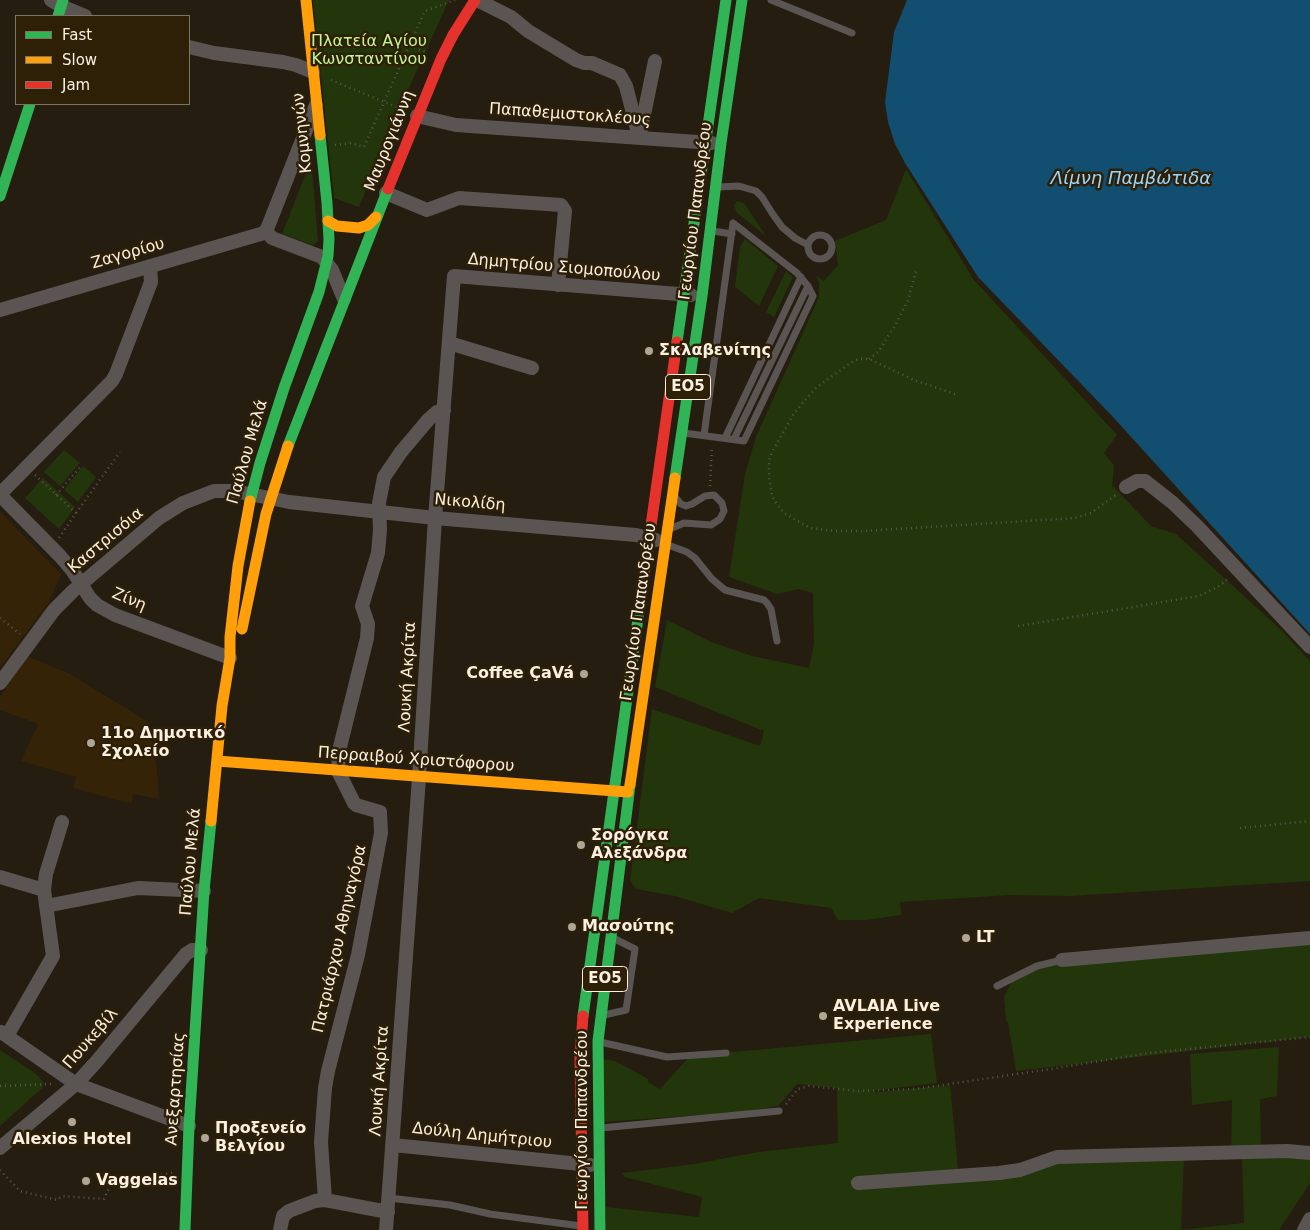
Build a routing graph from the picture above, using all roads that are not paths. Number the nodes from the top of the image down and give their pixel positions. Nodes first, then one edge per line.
1 (306, 0) edge
2 (476, 0) edge
3 (726, 0) edge
4 (742, 0) edge
5 (771, 0) edge
6 (58, 6) edge
7 (82, 15) edge
8 (852, 33) dead end
9 (190, 47) edge
10 (655, 61) dead end
11 (313, 72) junction
12 (316, 104) junction
13 (30, 105) edge
14 (417, 116) junction
15 (640, 137) junction
16 (704, 142) junction
17 (721, 143) junction
18 (716, 187) junction
19 (386, 193) junction
20 (0, 196) edge
21 (376, 218) junction
22 (328, 221) junction
23 (266, 231) junction
24 (710, 231) junction
25 (732, 234) junction
26 (808, 245) dead end
27 (327, 263) junction
28 (150, 266) junction
29 (454, 276) joint
30 (801, 277) junction
31 (558, 284) junction
32 (683, 295) junction
33 (702, 296) junction
34 (344, 299) junction
35 (0, 310) edge
36 (449, 343) junction
37 (532, 368) dead end
38 (444, 410) junction
39 (664, 430) junction
40 (682, 432) junction
41 (704, 436) junction
42 (725, 438) junction
43 (1126, 487) road end
44 (673, 493) junction
45 (0, 494) edge
46 (251, 494) junction
47 (270, 498) junction
48 (380, 512) junction
49 (435, 518) junction
50 (649, 537) junction
51 (666, 539) junction
52 (81, 585) junction
53 (777, 641) dead end
54 (1310, 647) edge
55 (230, 658) junction
56 (0, 683) edge
57 (217, 761) junction
58 (338, 771) junction
59 (419, 776) junction
60 (613, 792) junction
61 (629, 792) junction
62 (62, 822) dead end
63 (0, 877) edge
64 (44, 890) junction
65 (204, 891) junction
66 (46, 906) junction
67 (611, 936) junction
68 (1310, 938) edge
69 (201, 950) junction
70 (1062, 960) joint
71 (997, 986) dead end
72 (601, 1016) junction
73 (4, 1034) edge
74 (598, 1041) junction
75 (726, 1053) dead end
76 (76, 1084) junction
77 (779, 1111) road end
78 (189, 1126) junction
79 (598, 1128) junction
80 (393, 1145) junction
81 (0, 1148) edge
82 (1310, 1153) edge
83 (582, 1164) junction
84 (598, 1166) junction
85 (858, 1183) dead end
86 (325, 1200) junction
87 (388, 1205) junction
88 (1310, 1219) edge
89 (583, 1228) edge
90 (185, 1230) edge
91 (280, 1230) edge
92 (386, 1230) edge
93 (600, 1230) edge
94 (1304, 1230) edge

1 - 11 main road, Κομνηνών
2 - 14 main road, Μαυρογιάννη
2 - 15 street
3 - 16 main road, Γεωργίου Παπανδρέου / ΕΟ5
4 - 17 main road, Γεωργίου Παπανδρέου / ΕΟ5
5 - 8 lane
6 - 7 street
9 - 11 street
10 - 15 street
11 - 12 main road, Κομνηνών
12 - 22 main road, Κομνηνών
12 - 23 street
13 - 20 main road
14 - 15 street, Παπαθεμιστοκλέους
14 - 19 main road, Μαυρογιάννη
15 - 16 street, Παπαθεμιστοκλέους
16 - 17 street, Παπαθεμιστοκλέους
16 - 32 main road, Γεωργίου Παπανδρέου / ΕΟ5
17 - 18 main road, Γεωργίου Παπανδρέου / ΕΟ5
18 - 24 main road, Γεωργίου Παπανδρέου / ΕΟ5
18 - 26 lane
19 - 21 main road, Μαυρογιάννη
19 - 31 street
21 - 22 main road
21 - 34 main road, Μαυρογιάννη
22 - 27 main road, Κομνηνών
23 - 27 street
23 - 28 street, Ζαγορίου
24 - 25 lane
24 - 33 main road, Γεωργίου Παπανδρέου / ΕΟ5
25 - 30 lane
25 - 41 lane
27 - 34 street
27 - 46 main road, Παύλου Μελά
28 - 35 street, Ζαγορίου
28 - 45 street
29 - 31 street, Δημητρίου Σιομοπούλου
29 - 36 street, Λουκή Ακρίτα
30 - 42 lane
30 - 42 lane
31 - 32 street, Δημητρίου Σιομοπούλου
32 - 33 street, Δημητρίου Σιομοπούλου
32 - 39 main road, Γεωργίου Παπανδρέου / ΕΟ5
33 - 40 main road, Γεωργίου Παπανδρέου / ΕΟ5
34 - 47 main road, Παύλου Μελά
36 - 37 street
36 - 38 street, Λουκή Ακρίτα
38 - 48 street
38 - 49 street, Λουκή Ακρίτα
39 - 40 lane
39 - 50 main road, Γεωργίου Παπανδρέου / ΕΟ5
40 - 41 lane
40 - 44 main road, Γεωργίου Παπανδρέου / ΕΟ5
41 - 42 lane
43 - 54 street
44 - 51 main road, Γεωργίου Παπανδρέου / ΕΟ5
44 - 51 lane
45 - 52 street, Ζίνη
46 - 47 street, Καστρισόια
46 - 52 street, Καστρισόια
46 - 55 main road, Παύλου Μελά
47 - 48 street, Νικολίδη
47 - 55 main road, Παύλου Μελά
48 - 49 street, Νικολίδη
48 - 58 street
49 - 50 street, Νικολίδη
49 - 59 street, Λουκή Ακρίτα
50 - 51 street, Νικολίδη
50 - 60 main road, Γεωργίου Παπανδρέου / ΕΟ5
51 - 53 lane
51 - 61 main road, Γεωργίου Παπανδρέου / ΕΟ5
52 - 55 street, Ζίνη
52 - 56 street, Καστρισόια
55 - 57 main road, Παύλου Μελά
57 - 58 main road, Περραιβού Χριστόφορου
57 - 65 main road, Παύλου Μελά
58 - 59 main road, Περραιβού Χριστόφορου
58 - 86 street, Πατριάρχου Αθηναγόρα
59 - 60 main road, Περραιβού Χριστόφορου
59 - 80 street, Λουκή Ακρίτα
60 - 61 main road, Περραιβού Χριστόφορου
60 - 83 main road, Γεωργίου Παπανδρέου / ΕΟ5
61 - 67 main road, Γεωργίου Παπανδρέου / ΕΟ5
62 - 64 street
63 - 64 street
64 - 66 street
65 - 66 street
65 - 69 main road, Παύλου Μελά
66 - 73 street
67 - 72 main road, Γεωργίου Παπανδρέου / ΕΟ5
67 - 72 lane
68 - 70 street
69 - 76 street, Πουκεβίλ
69 - 78 main road, Ανεξαρτησίας
70 - 71 lane
72 - 74 main road, Γεωργίου Παπανδρέου / ΕΟ5
73 - 76 street
74 - 75 lane
74 - 79 main road, Γεωργίου Παπανδρέου / ΕΟ5
76 - 78 street
76 - 81 street, Πουκεβίλ
77 - 79 lane
78 - 90 main road, Ανεξαρτησίας
79 - 84 main road, Γεωργίου Παπανδρέου / ΕΟ5
80 - 83 street, Δούλη Δημήτριου
80 - 87 street, Λουκή Ακρίτα
82 - 85 street
83 - 84 street, Δούλη Δημήτριου
83 - 89 main road, Γεωργίου Παπανδρέου / ΕΟ5
84 - 93 main road, Γεωργίου Παπανδρέου / ΕΟ5
86 - 87 street
86 - 91 street
87 - 89 lane
87 - 92 street, Λουκή Ακρίτα
88 - 94 street

